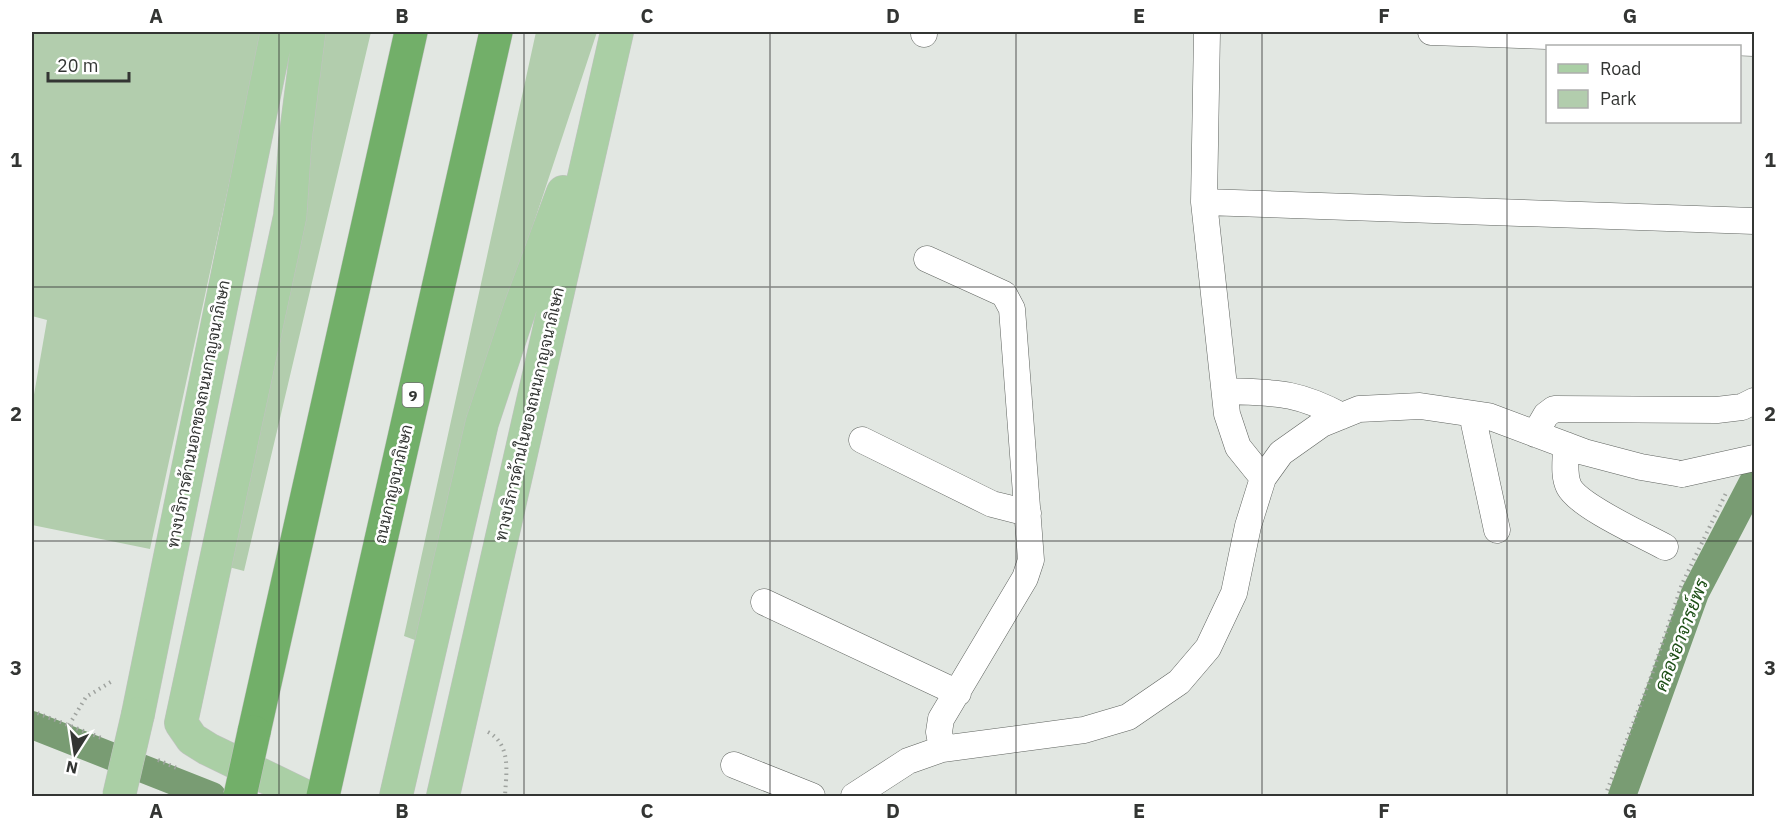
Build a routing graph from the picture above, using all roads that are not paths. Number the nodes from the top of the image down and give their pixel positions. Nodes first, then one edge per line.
1 (277, 32) edge
2 (309, 32) edge
3 (411, 32) edge
4 (496, 32) edge
5 (617, 32) edge
6 (1207, 32) edge
7 (1431, 32) edge
8 (1755, 43) edge
9 (605, 77) junction
10 (1204, 202) junction
11 (240, 208) junction
12 (290, 216) junction
13 (1755, 221) edge
14 (927, 259) dead end
15 (1225, 391) junction
16 (1755, 401) edge
17 (1472, 414) junction
18 (1342, 416) junction
19 (1535, 434) junction
20 (862, 440) dead end
21 (1566, 446) junction
22 (1755, 458) edge
23 (1263, 478) junction
24 (1028, 513) junction
25 (1497, 531) dead end
26 (1665, 547) dead end
27 (764, 602) dead end
28 (958, 693) junction
29 (942, 749) junction
30 (734, 765) dead end
31 (859, 795) edge
32 (119, 796) edge
33 (240, 796) edge
34 (305, 796) edge
35 (323, 796) edge
36 (396, 796) edge
37 (443, 796) edge
38 (812, 796) edge

1 - 11 main road, ทางบริการด้านนอกของถนนกาญจนาภิเษก
2 - 12 main road
3 - 33 highway, bridge
4 - 35 highway, ถนนกาญจนาภิเษก / 9
5 - 9 main road, ทางบริการด้านในของถนนกาญจนาภิเษก
6 - 10 street
7 - 8 street
9 - 36 main road
9 - 37 main road, ทางบริการด้านในของถนนกาญจนาภิเษก
10 - 13 street
10 - 15 street
11 - 12 main road
11 - 32 main road, ทางบริการด้านนอกของถนนกาญจนาภิเษก, bridge
12 - 34 main road
14 - 24 street
15 - 18 street
15 - 23 street
16 - 19 street
17 - 18 street
17 - 19 street
17 - 25 street
18 - 23 street
19 - 21 street
20 - 24 street
21 - 22 street, bridge
21 - 26 street
23 - 29 street
24 - 28 street
27 - 28 street
28 - 29 street
29 - 31 street
30 - 38 street

